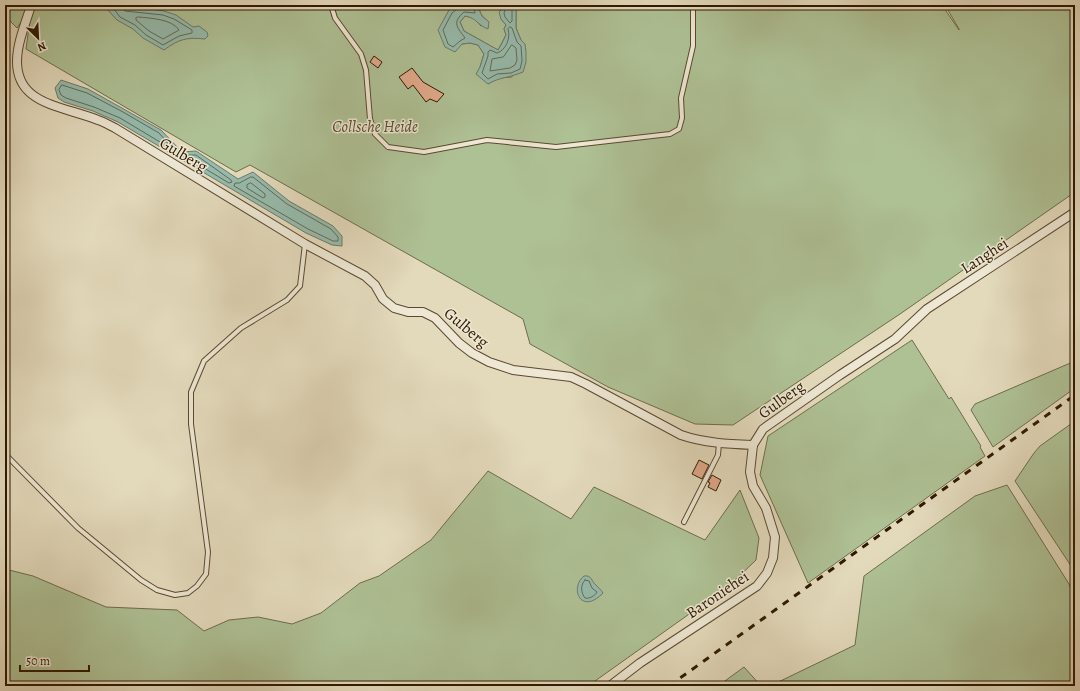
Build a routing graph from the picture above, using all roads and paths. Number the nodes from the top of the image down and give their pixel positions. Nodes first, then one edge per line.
1 (31, 5) edge
2 (331, 5) edge
3 (693, 5) edge
4 (1075, 212) edge
5 (305, 244) junction
6 (912, 324) joint
7 (719, 443) junction
8 (753, 445) junction
9 (5, 454) edge
10 (684, 522) dead end
11 (610, 686) edge

1 - 5 street, Gulberg
2 - 3 lane
4 - 6 street, Langhei
5 - 7 street, Gulberg
5 - 9 lane
6 - 8 street, Gulberg
7 - 8 street, Gulberg
7 - 10 lane
8 - 11 street, Baroniehei

